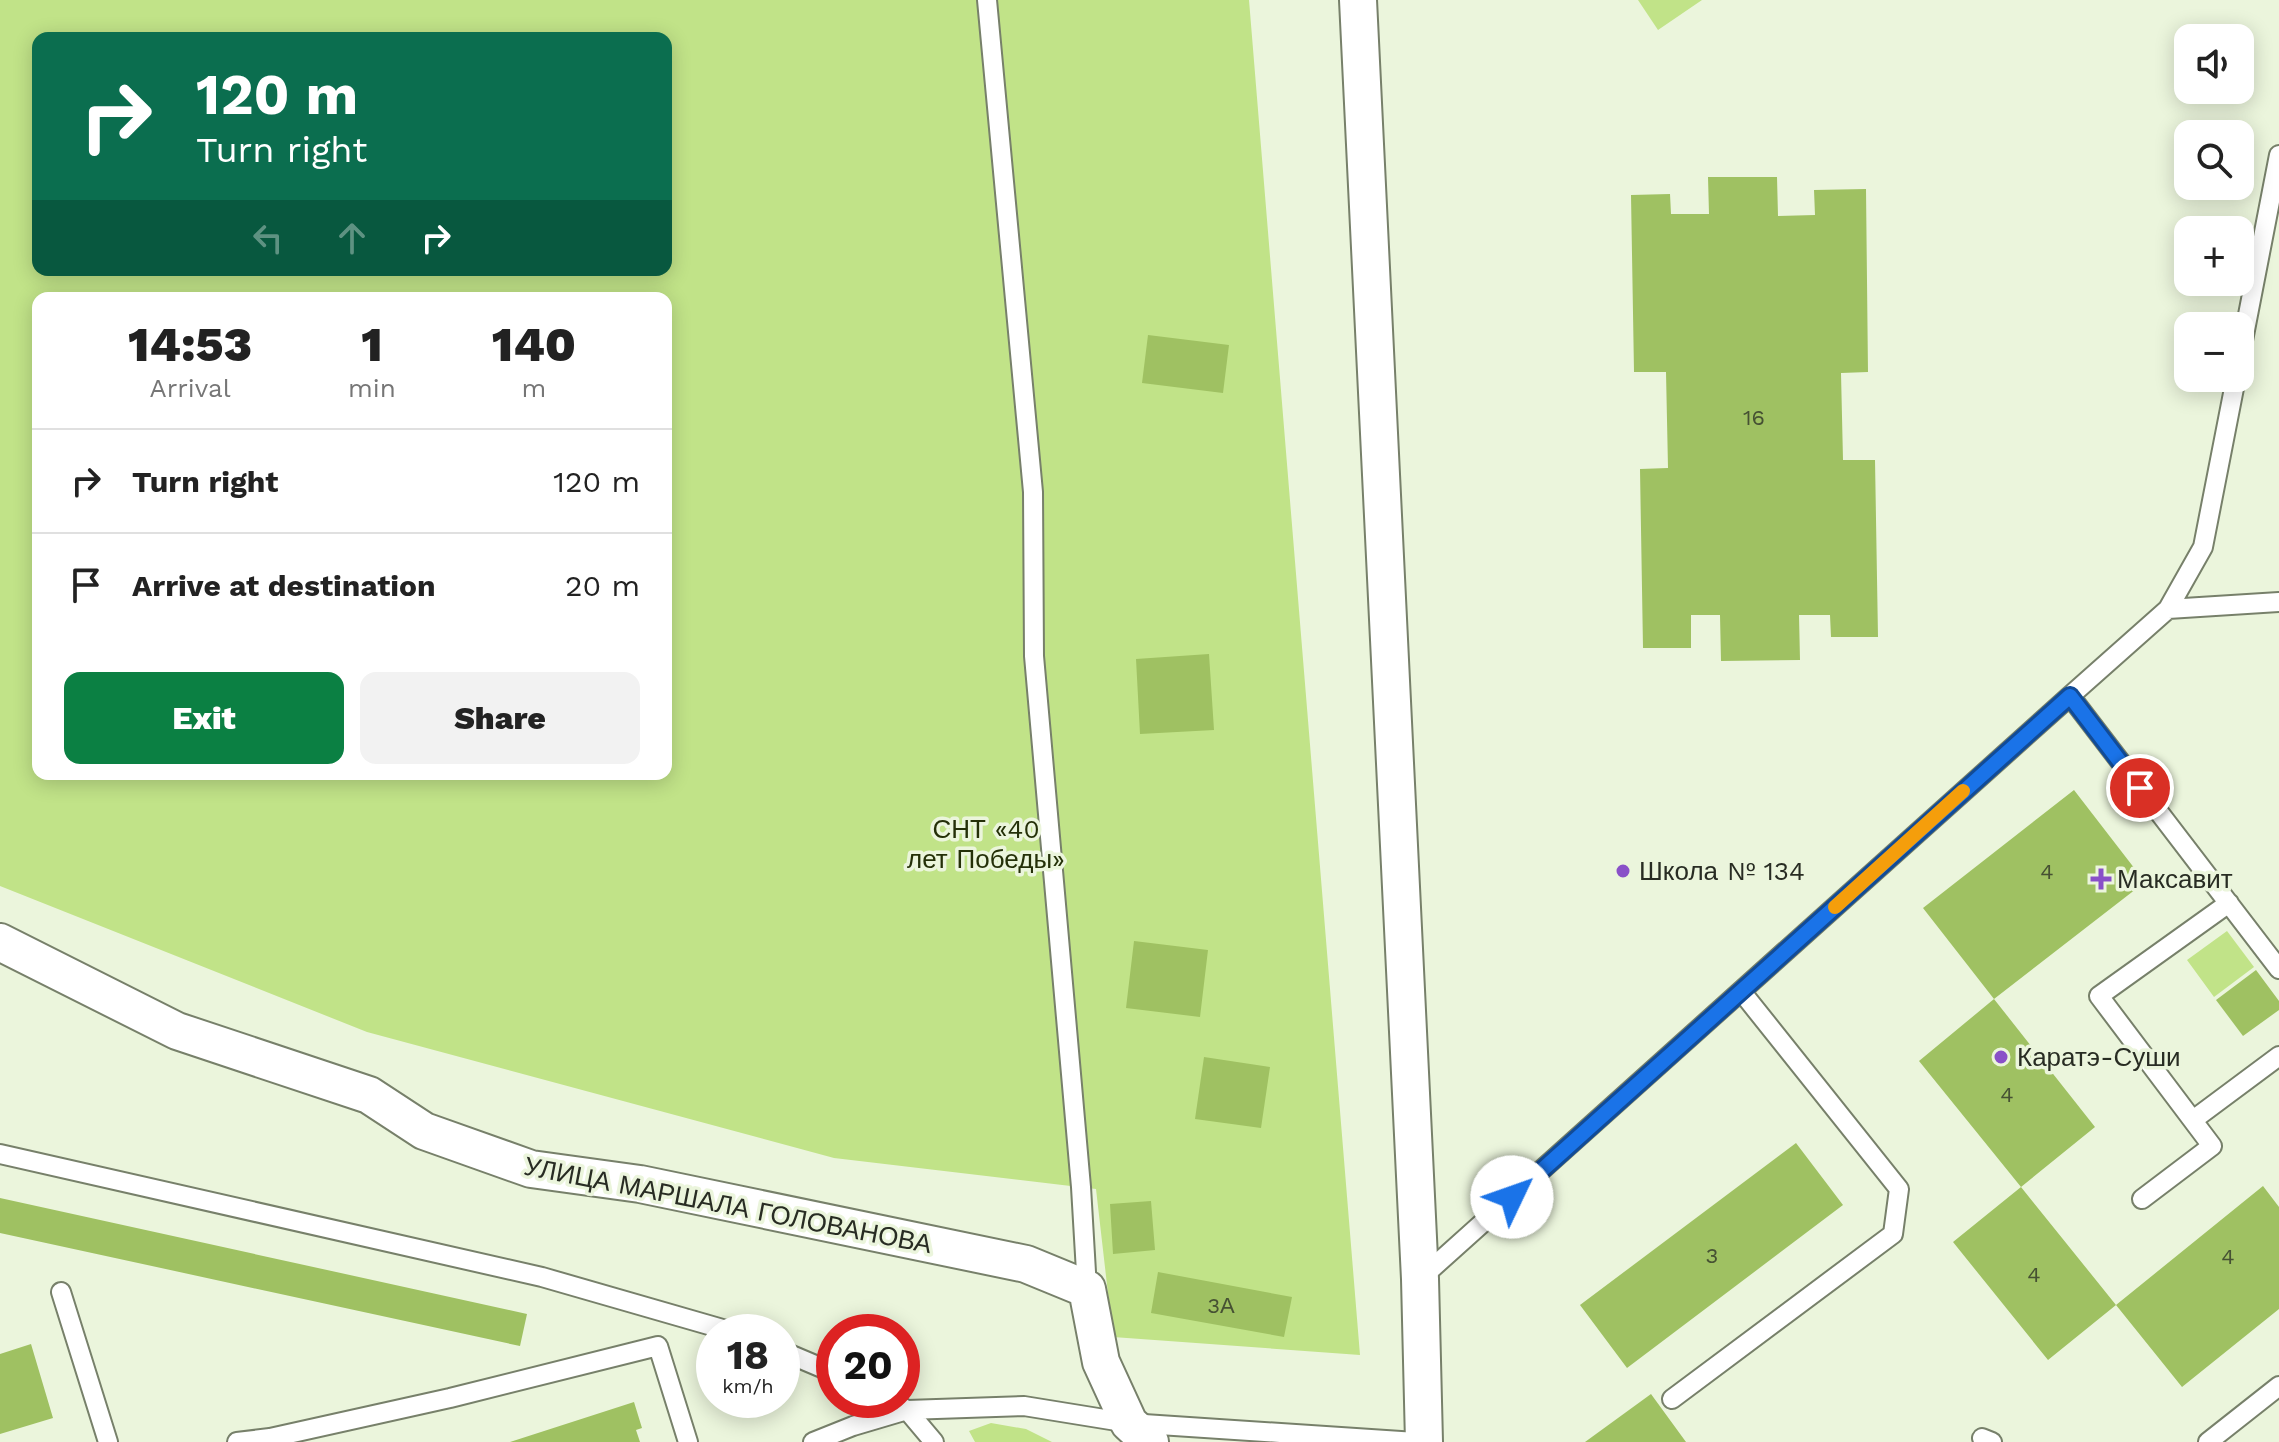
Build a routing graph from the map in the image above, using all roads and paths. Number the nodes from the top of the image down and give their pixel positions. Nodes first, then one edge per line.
1 (987, 0) edge
2 (1358, 0) edge
3 (2279, 155) edge
4 (2249, 312) edge
5 (2233, 392) edge
6 (2279, 602) edge
7 (2168, 609) junction
8 (2070, 696) junction
9 (2229, 903) junction
10 (0, 942) edge
11 (2279, 969) edge
12 (1741, 991) junction
13 (2279, 1056) edge
14 (2193, 1120) junction
15 (0, 1154) edge
16 (2142, 1199) dead end
17 (1420, 1279) junction
18 (1087, 1289) junction
19 (61, 1292) dead end
20 (696, 1321) edge
21 (2279, 1386) edge
22 (1672, 1399) dead end
23 (920, 1410) edge
24 (880, 1418) edge
25 (914, 1418) edge
26 (1139, 1432) edge
27 (108, 1442) edge
28 (237, 1442) edge
29 (688, 1442) edge
30 (813, 1442) edge
31 (934, 1442) edge
32 (1416, 1442) edge
33 (1424, 1442) edge
34 (2208, 1442) edge

1 - 18 lane
2 - 17 street
3 - 4 lane
5 - 7 lane
6 - 7 lane
7 - 8 lane
8 - 9 lane
8 - 12 lane
9 - 11 lane
9 - 14 lane
10 - 18 street, УЛИЦА МАРШАЛА ГОЛОВАНОВА
12 - 17 lane
12 - 22 lane
13 - 14 lane
14 - 16 lane
15 - 20 lane
17 - 33 street
18 - 26 street
19 - 27 lane
21 - 34 lane
23 - 26 lane
24 - 30 lane
25 - 31 lane
26 - 32 lane
28 - 29 lane

